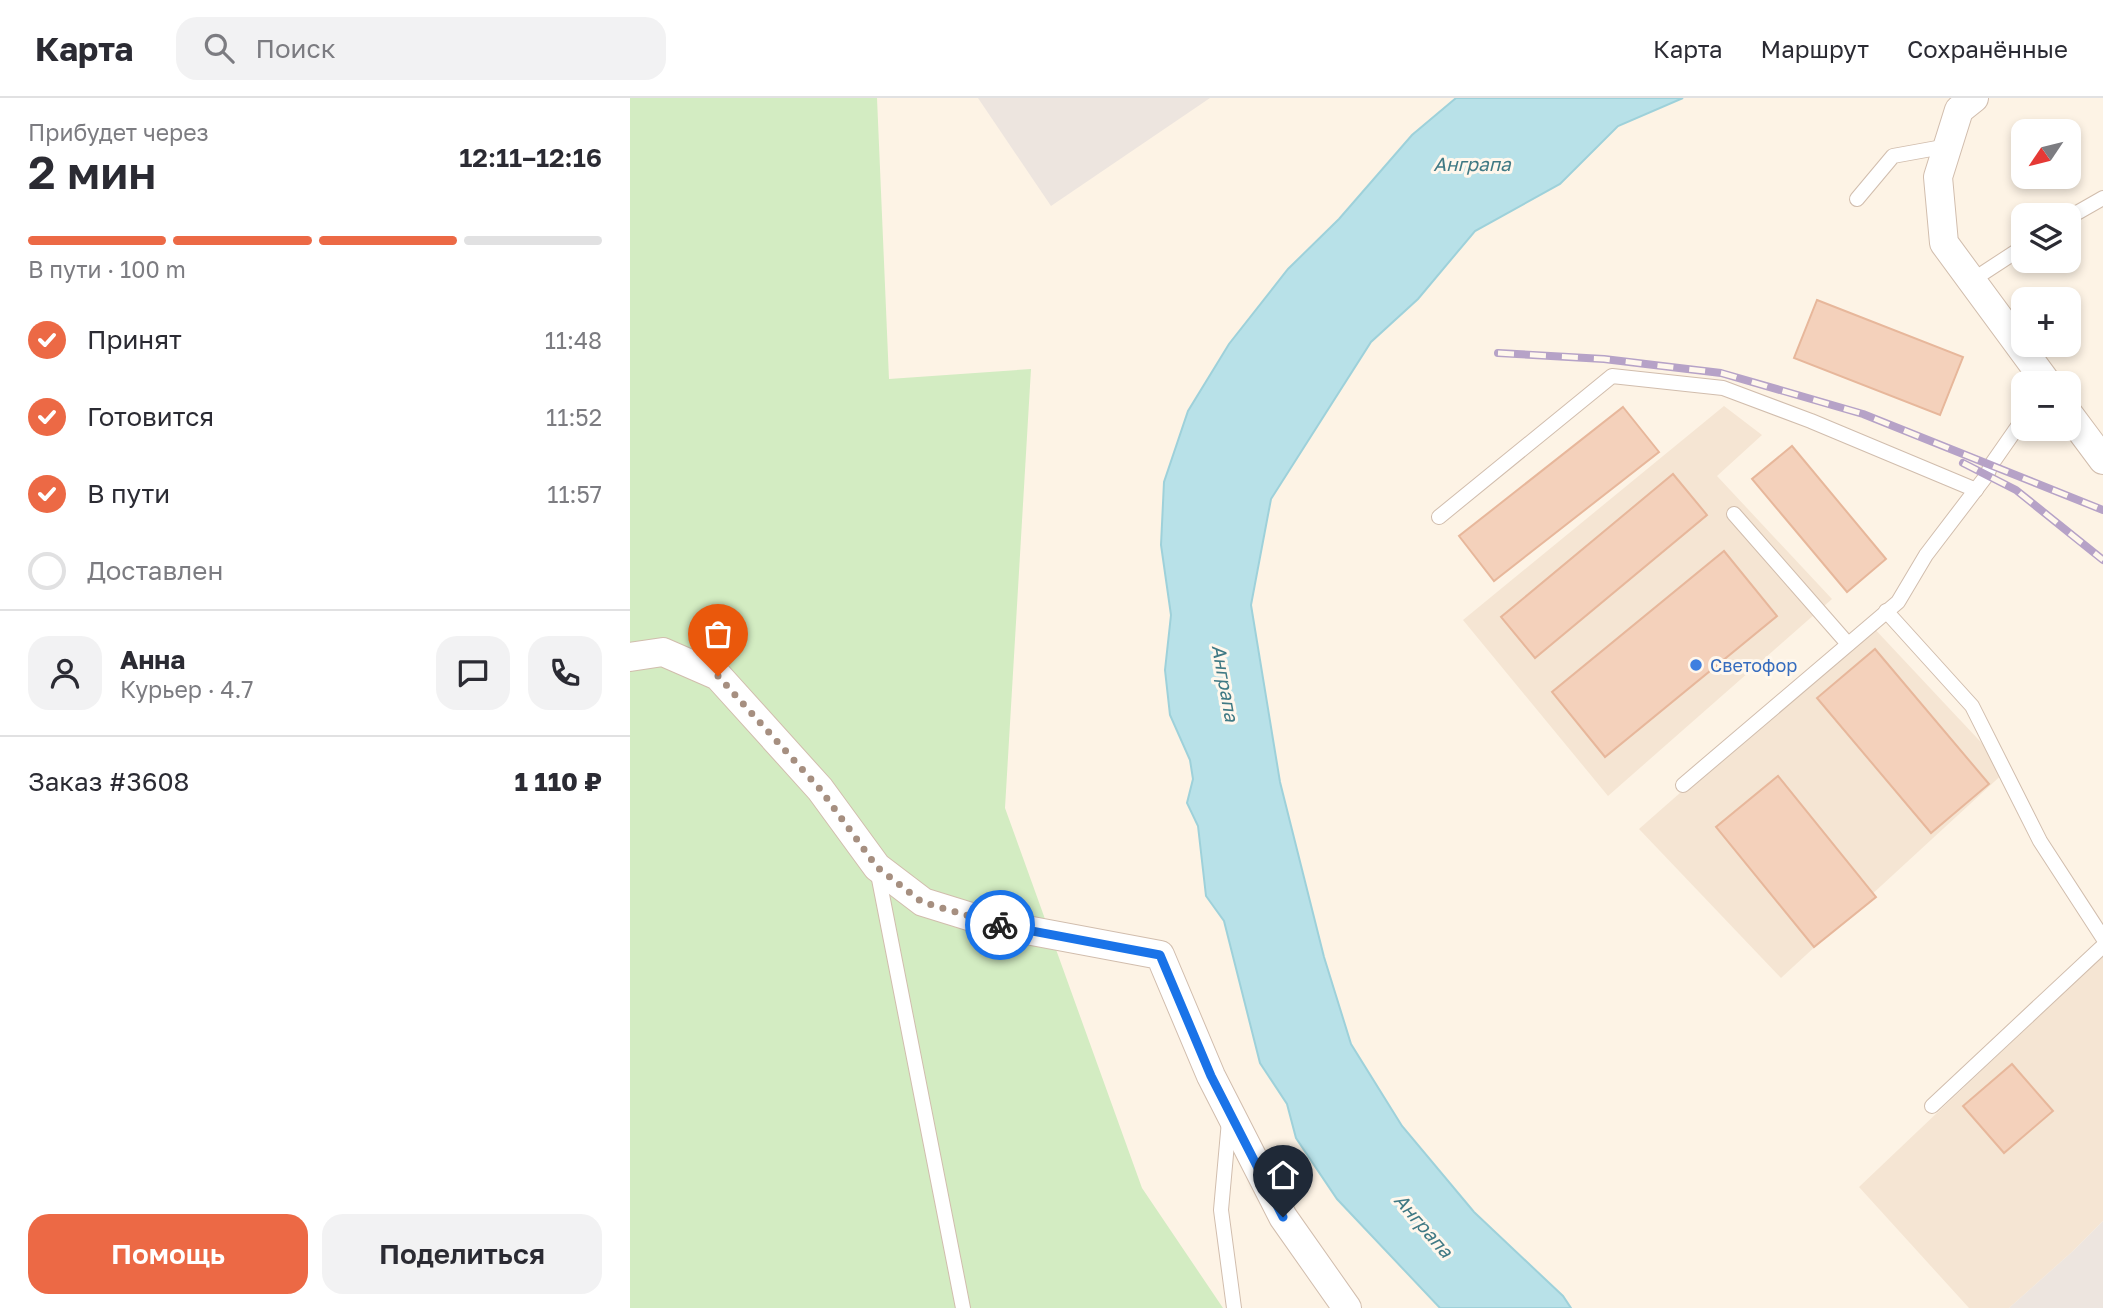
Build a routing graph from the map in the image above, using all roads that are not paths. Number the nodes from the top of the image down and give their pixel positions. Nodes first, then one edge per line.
1 (1974, 98) edge
2 (1948, 146) junction
3 (2103, 198) edge
4 (1857, 199) dead end
5 (2081, 211) edge
6 (2011, 255) edge
7 (1972, 281) junction
8 (2038, 371) edge
9 (2081, 430) edge
10 (2011, 437) edge
11 (2103, 460) edge
12 (1976, 490) junction
13 (1734, 514) dead end
14 (1439, 517) dead end
15 (1886, 611) junction
16 (1848, 644) junction
17 (630, 657) edge
18 (1683, 785) dead end
19 (877, 867) junction
20 (2103, 938) edge
21 (2103, 946) edge
22 (1932, 1106) dead end
23 (1230, 1112) junction
24 (963, 1308) edge
25 (1234, 1308) edge
26 (1347, 1308) edge

1 - 2 street
2 - 4 lane
2 - 7 street
3 - 5 lane
6 - 7 lane
7 - 8 street
9 - 11 street
10 - 12 lane
12 - 14 lane
12 - 15 lane
13 - 16 lane
15 - 16 lane
15 - 20 lane
16 - 18 lane
17 - 19 street
19 - 23 street
19 - 24 lane
21 - 22 lane
23 - 25 lane
23 - 26 street

